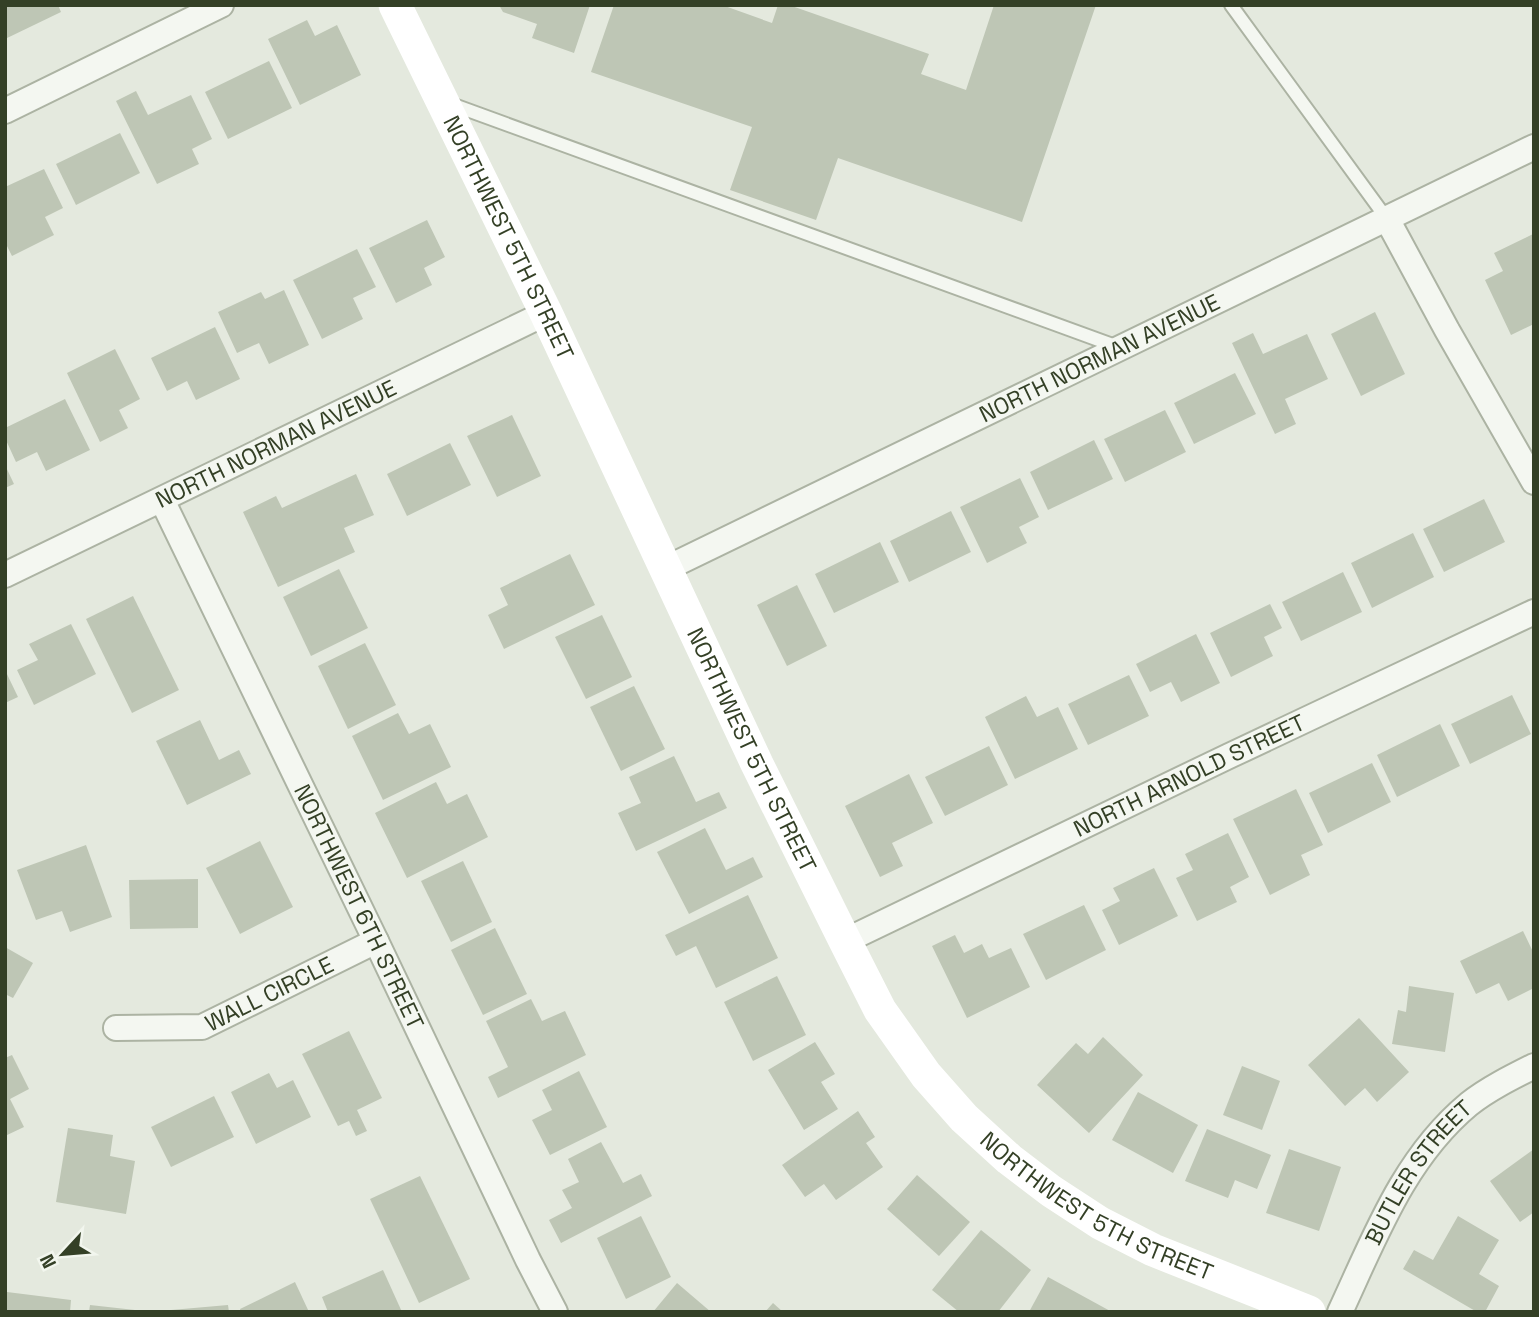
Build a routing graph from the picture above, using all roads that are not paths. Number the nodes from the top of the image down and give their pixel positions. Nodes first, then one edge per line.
1 (221, 5) edge
2 (395, 5) edge
3 (1231, 5) edge
4 (441, 100) junction
5 (5, 111) edge
6 (1534, 147) edge
7 (1387, 219) junction
8 (546, 313) junction
9 (1121, 348) junction
10 (1534, 482) edge
11 (162, 500) junction
12 (665, 569) junction
13 (5, 575) edge
14 (1534, 612) edge
15 (376, 942) junction
16 (845, 942) junction
17 (116, 1028) dead end
18 (1534, 1066) edge
19 (552, 1311) edge
20 (1309, 1312) edge
21 (1340, 1312) edge

1 - 5 street
2 - 4 street, NORTHWEST 5TH STREET
3 - 7 lane
4 - 8 street, NORTHWEST 5TH STREET
4 - 9 lane
6 - 7 street, NORTH NORMAN AVENUE
7 - 9 street, NORTH NORMAN AVENUE
7 - 10 street
8 - 11 street, NORTH NORMAN AVENUE
8 - 12 street, NORTHWEST 5TH STREET
9 - 12 street, NORTH NORMAN AVENUE
11 - 13 street, NORTH NORMAN AVENUE
11 - 15 street, NORTHWEST 6TH STREET
12 - 16 street, NORTHWEST 5TH STREET
14 - 16 street, NORTH ARNOLD STREET
15 - 17 street, WALL CIRCLE
15 - 19 street, NORTHWEST 6TH STREET
16 - 20 street, NORTHWEST 5TH STREET
18 - 21 street, BUTLER STREET

